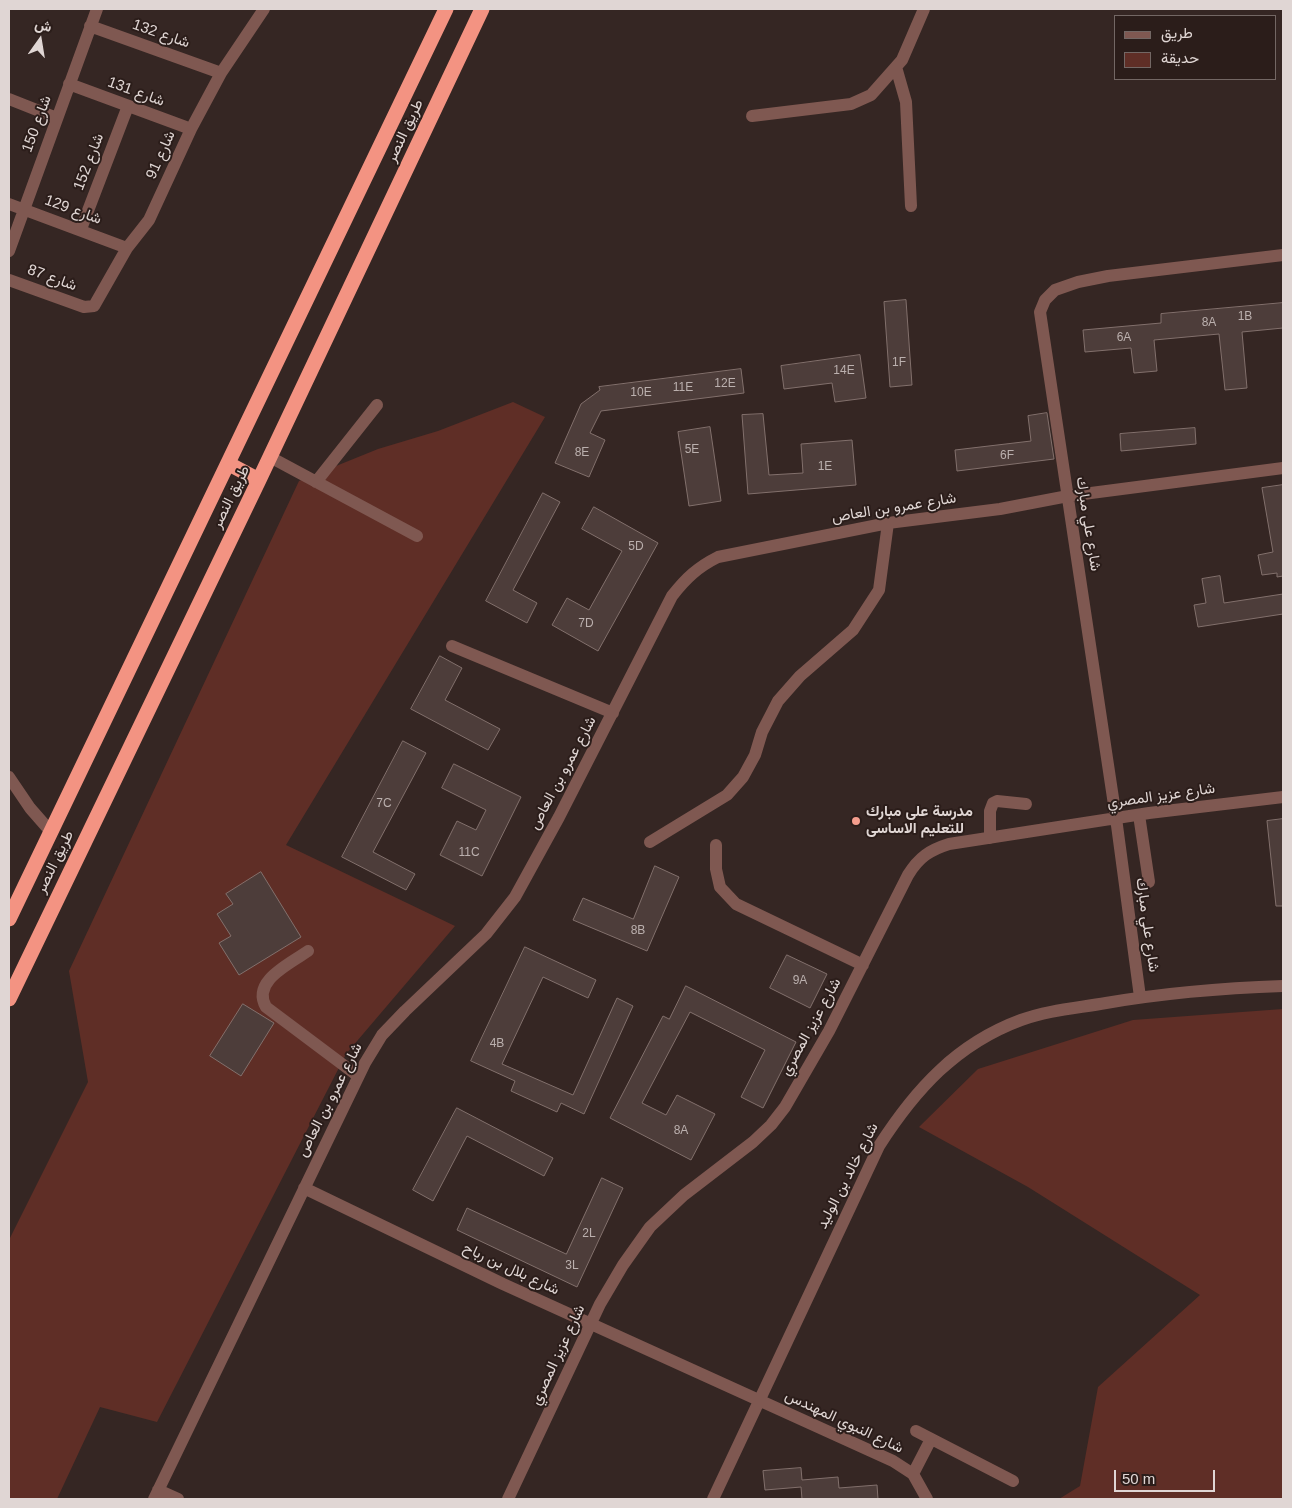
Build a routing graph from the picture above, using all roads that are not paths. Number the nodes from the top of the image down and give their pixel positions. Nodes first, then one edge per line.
1 (97, 9) edge
2 (264, 9) edge
3 (446, 9) edge
4 (482, 9) edge
5 (924, 9) edge
6 (90, 26) junction
7 (896, 68) junction
8 (221, 73) junction
9 (69, 84) junction
10 (9, 99) edge
11 (128, 106) junction
12 (752, 116) dead end
13 (57, 118) junction
14 (190, 129) junction
15 (9, 204) edge
16 (911, 206) dead end
17 (24, 210) junction
18 (81, 229) junction
19 (127, 248) junction
20 (9, 251) edge
21 (1283, 255) edge
22 (9, 280) edge
23 (84, 307) joint
24 (377, 405) dead end
25 (270, 457) junction
26 (229, 464) junction
27 (1283, 468) edge
28 (259, 480) junction
29 (316, 482) junction
30 (1068, 496) junction
31 (888, 523) junction
32 (417, 536) dead end
33 (452, 646) dead end
34 (613, 713) junction
35 (9, 777) edge
36 (1283, 797) edge
37 (1026, 804) dead end
38 (1140, 815) junction
39 (1116, 818) junction
40 (51, 832) junction
41 (990, 838) junction
42 (650, 842) dead end
43 (716, 845) dead end
44 (1149, 882) dead end
45 (9, 919) edge
46 (308, 951) dead end
47 (863, 965) junction
48 (1283, 986) edge
49 (1140, 997) junction
50 (9, 999) edge
51 (358, 1076) junction
52 (304, 1188) junction
53 (591, 1324) junction
54 (761, 1401) junction
55 (916, 1431) dead end
56 (931, 1439) junction
57 (913, 1474) junction
58 (1013, 1481) dead end
59 (156, 1495) edge
60 (178, 1499) edge
61 (508, 1499) edge
62 (713, 1499) edge
63 (928, 1499) edge

1 - 6 street, شارع 150
2 - 8 street, شارع 91
3 - 26 highway, طريق النصر
4 - 25 highway, طريق النصر
5 - 7 street
6 - 8 street, شارع 132
6 - 9 street, شارع 150
7 - 12 street
7 - 16 street
8 - 14 street, شارع 91
9 - 11 street, شارع 131
9 - 13 street, شارع 150
10 - 13 street
11 - 14 street, شارع 131
11 - 18 street, شارع 152
13 - 17 street, شارع 150
14 - 19 street, شارع 91
15 - 17 street, شارع 129
17 - 18 street, شارع 129
17 - 20 street, شارع 150
18 - 19 street, شارع 129
19 - 23 street, شارع 91
21 - 30 street, شارع علي مبارك
22 - 23 street, شارع 87
24 - 29 street
25 - 28 highway, طريق النصر
25 - 29 street
26 - 28 highway
26 - 40 highway, طريق النصر
27 - 30 street, شارع عمرو بن العاص
28 - 50 highway, طريق النصر
29 - 32 street
30 - 31 street, شارع عمرو بن العاص
30 - 39 street, شارع علي مبارك
31 - 34 street, شارع عمرو بن العاص
31 - 42 street
33 - 34 street
34 - 51 street, شارع عمرو بن العاص
35 - 40 street
36 - 38 street, شارع عزيز المصري
37 - 41 street
38 - 39 street, شارع عزيز المصري
38 - 44 street
39 - 41 street, شارع عزيز المصري
39 - 49 street, شارع علي مبارك
40 - 45 highway, طريق النصر
41 - 47 street, شارع عزيز المصري
43 - 47 street
46 - 51 street
47 - 53 street, شارع عزيز المصري
48 - 49 street, شارع خالد بن الوليد
49 - 54 street, شارع خالد بن الوليد
51 - 52 street, شارع عمرو بن العاص
52 - 53 street, شارع بلال بن رباح
52 - 59 street, شارع عمرو بن العاص
53 - 54 street, شارع بلال بن رباح
53 - 61 street, شارع عزيز المصري
54 - 57 street, شارع النبوي المهندس
54 - 62 street, شارع خالد بن الوليد
55 - 56 street
56 - 57 street
56 - 58 street
57 - 63 street, شارع النبوي المهندس
59 - 60 street

